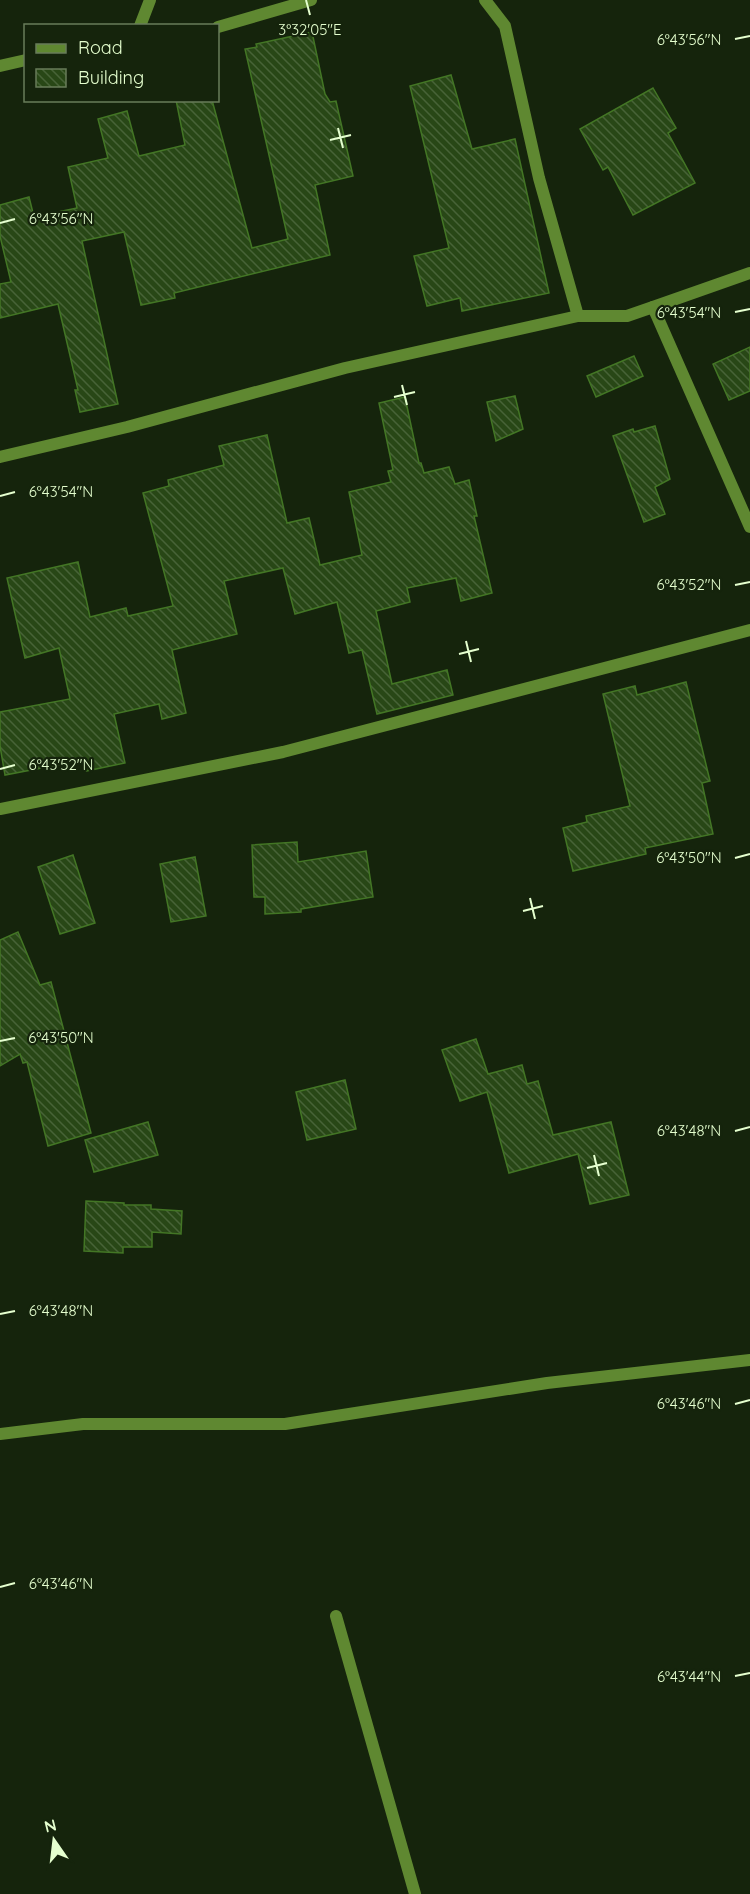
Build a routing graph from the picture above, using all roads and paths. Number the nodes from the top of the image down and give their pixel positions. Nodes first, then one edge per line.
1 (150, 0) edge
2 (311, 0) edge
3 (485, 0) edge
4 (141, 24) edge
5 (219, 27) edge
6 (24, 60) edge
7 (0, 66) edge
8 (750, 273) edge
9 (653, 307) junction
10 (578, 316) junction
11 (0, 457) edge
12 (750, 527) edge
13 (750, 630) edge
14 (0, 809) edge
15 (750, 1360) edge
16 (0, 1434) edge
17 (336, 1616) dead end
18 (415, 1894) edge

1 - 4 street
2 - 5 street
3 - 10 street
6 - 7 street
8 - 9 street
9 - 10 street
9 - 12 street
10 - 11 street
13 - 14 street
15 - 16 street
17 - 18 street

